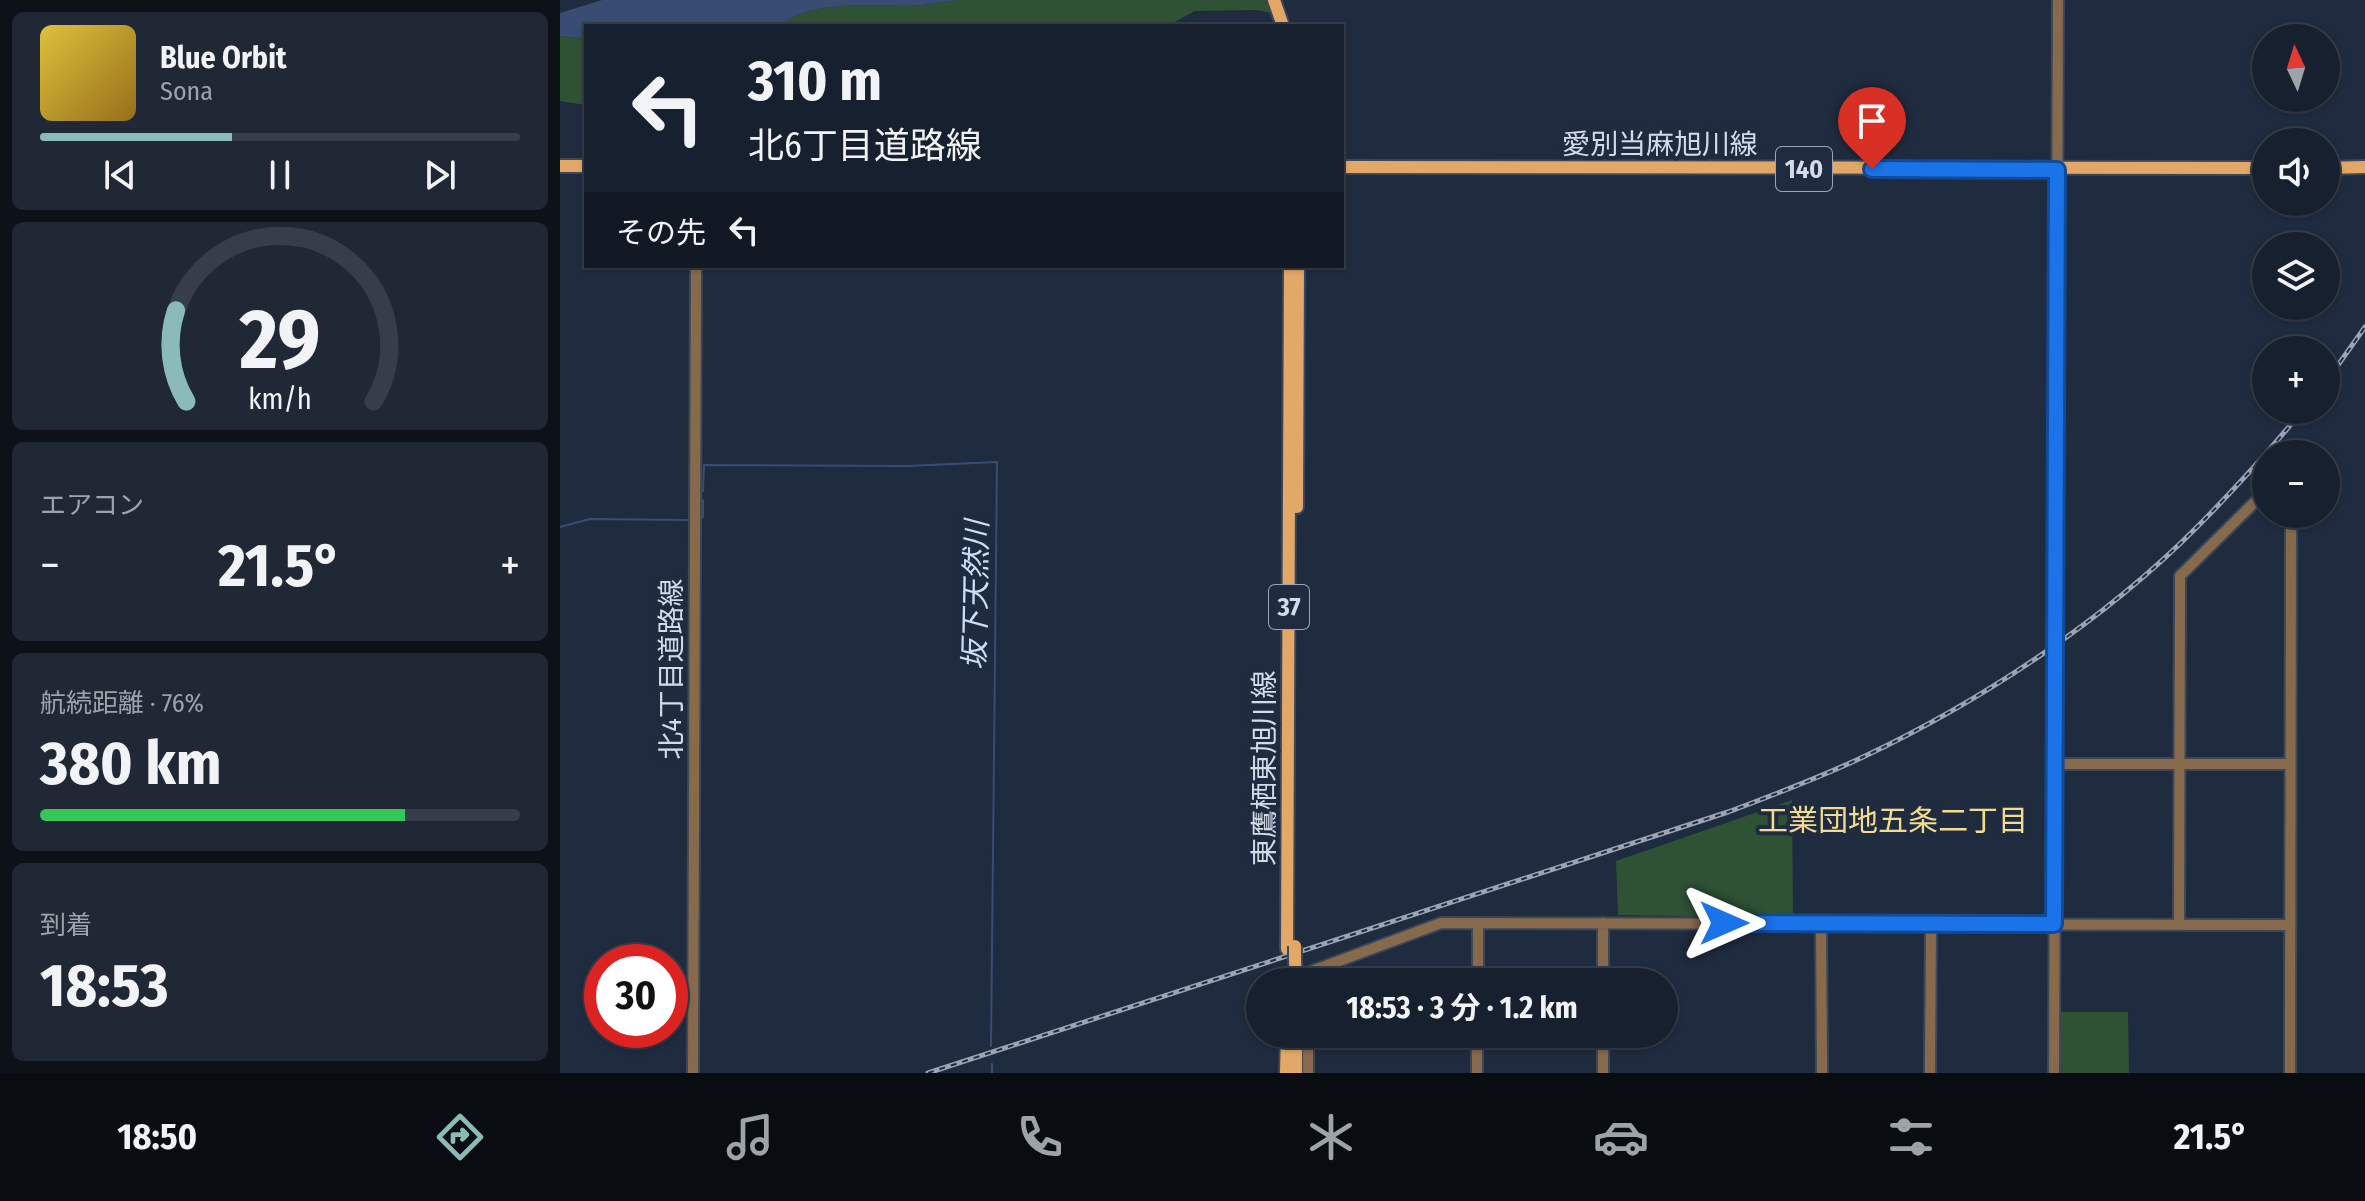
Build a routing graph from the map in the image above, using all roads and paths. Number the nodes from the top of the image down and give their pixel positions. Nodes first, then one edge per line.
1 (1274, 0) edge
2 (1283, 0) edge
3 (2058, 0) edge
4 (1282, 24) edge
5 (1290, 24) edge
6 (560, 166) edge
7 (584, 166) edge
8 (1344, 167) edge
9 (2365, 167) edge
10 (2252, 168) edge
11 (2340, 168) edge
12 (2057, 170) junction
13 (696, 268) edge
14 (1290, 268) edge
15 (1298, 268) edge
16 (2252, 505) edge
17 (2291, 528) edge
18 (2055, 764) junction
19 (2179, 764) junction
20 (2289, 764) junction
21 (1478, 923) junction
22 (1603, 923) junction
23 (1821, 924) junction
24 (1931, 924) junction
25 (2054, 924) junction
26 (2179, 924) junction
27 (2290, 925) junction
28 (1291, 954) junction
29 (1289, 968) edge
30 (1294, 968) edge
31 (1320, 968) edge
32 (1478, 968) edge
33 (1603, 968) edge
34 (1287, 1048) edge
35 (1296, 1048) edge
36 (1308, 1048) edge
37 (1477, 1048) edge
38 (1603, 1048) edge
39 (693, 1073) edge
40 (1286, 1073) edge
41 (1296, 1073) edge
42 (1308, 1073) edge
43 (1477, 1073) edge
44 (1603, 1073) edge
45 (1822, 1073) edge
46 (1930, 1073) edge
47 (2054, 1073) edge
48 (2290, 1073) edge

1 - 4 main road
2 - 5 main road
3 - 12 street
6 - 7 main road
8 - 12 main road, 愛別当麻旭川線 / 140
9 - 11 main road
10 - 12 main road, 愛別当麻旭川線 / 140
12 - 18 street
13 - 39 street, 北4丁目道路線
14 - 28 main road, 東鷹栖東旭川線 / 37
15 - 28 main road, 東鷹栖東旭川線 / 37
16 - 19 street
17 - 20 street
18 - 19 street
18 - 25 street
19 - 20 street
19 - 26 street
20 - 27 street
21 - 22 street
21 - 31 street
21 - 32 street
22 - 23 street
22 - 33 street
23 - 24 street
23 - 45 street
24 - 25 street
24 - 46 street
25 - 26 street
25 - 47 street
26 - 27 street
27 - 48 street
28 - 29 main road, 東鷹栖東旭川線 / 37
28 - 30 main road, 東鷹栖東旭川線 / 37
34 - 40 main road
35 - 41 main road
36 - 42 street
37 - 43 street
38 - 44 street

